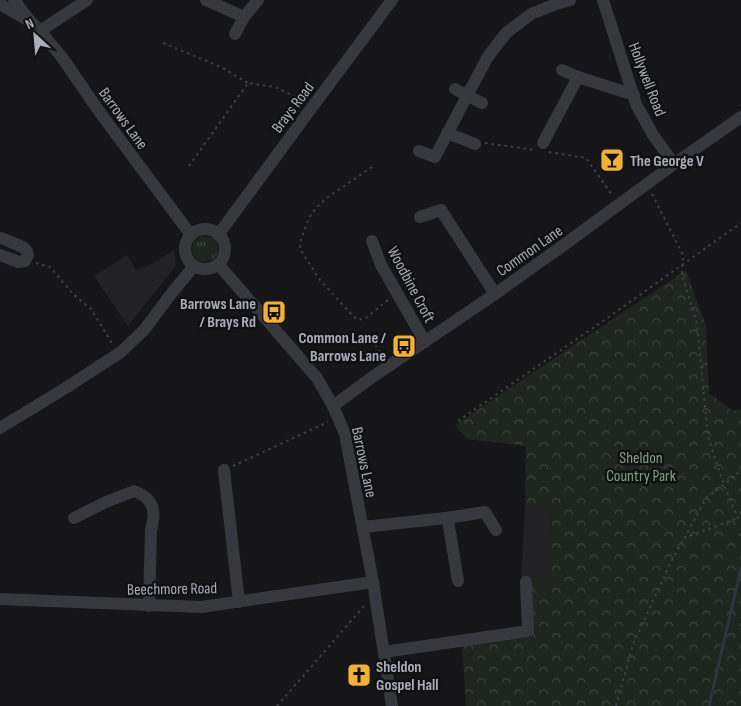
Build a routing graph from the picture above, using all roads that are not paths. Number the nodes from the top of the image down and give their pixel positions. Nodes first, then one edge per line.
1 (14, 0) edge
2 (87, 0) edge
3 (206, 0) edge
4 (258, 0) edge
5 (392, 0) edge
6 (570, 0) edge
7 (603, 0) edge
8 (0, 4) edge
9 (244, 17) junction
10 (30, 21) junction
11 (40, 31) junction
12 (235, 34) dead end
13 (562, 70) dead end
14 (578, 78) junction
15 (455, 89) dead end
16 (467, 95) junction
17 (634, 95) junction
18 (482, 103) dead end
19 (741, 117) edge
20 (447, 133) junction
21 (475, 144) road end
22 (544, 149) road end
23 (420, 151) dead end
24 (674, 164) junction
25 (420, 217) dead end
26 (218, 234) junction
27 (191, 235) junction
28 (0, 239) edge
29 (372, 241) dead end
30 (0, 255) edge
31 (218, 264) junction
32 (194, 266) junction
33 (495, 294) junction
34 (425, 342) junction
35 (336, 412) junction
36 (0, 428) edge
37 (224, 470) road end
38 (74, 518) dead end
39 (446, 518) junction
40 (363, 527) junction
41 (496, 530) dead end
42 (373, 582) junction
43 (458, 582) dead end
44 (526, 582) dead end
45 (0, 600) edge
46 (239, 602) junction
47 (149, 606) junction
48 (384, 652) junction
49 (392, 706) edge

1 - 10 street, Barrows Lane
2 - 11 street
3 - 9 street
4 - 9 street
5 - 26 street, Brays Road
6 - 16 street
7 - 17 street, Hollywell Road
8 - 10 street, Barrows Lane
9 - 12 street
10 - 11 street, Barrows Lane
11 - 27 street, Barrows Lane
13 - 14 street
14 - 17 street
14 - 22 street
15 - 16 street
16 - 18 street
16 - 20 street
17 - 24 street, Hollywell Road
19 - 24 street, Common Lane
20 - 21 street
20 - 23 street
24 - 33 street, Common Lane
25 - 33 street
26 - 27 street
26 - 31 street
27 - 32 street
28 - 30 street
29 - 34 street, Woodbine Croft
31 - 32 street
31 - 35 street, Barrows Lane
32 - 36 street
33 - 34 street, Common Lane
34 - 35 street, Common Lane
35 - 40 street, Barrows Lane
37 - 46 street
38 - 47 street
39 - 40 street
39 - 41 street
39 - 43 street
40 - 42 street, Barrows Lane
42 - 46 street, Beechmore Road
42 - 48 street, Barrows Lane
44 - 48 street
45 - 47 street, Beechmore Road
46 - 47 street, Beechmore Road
48 - 49 street, Barrows Lane

